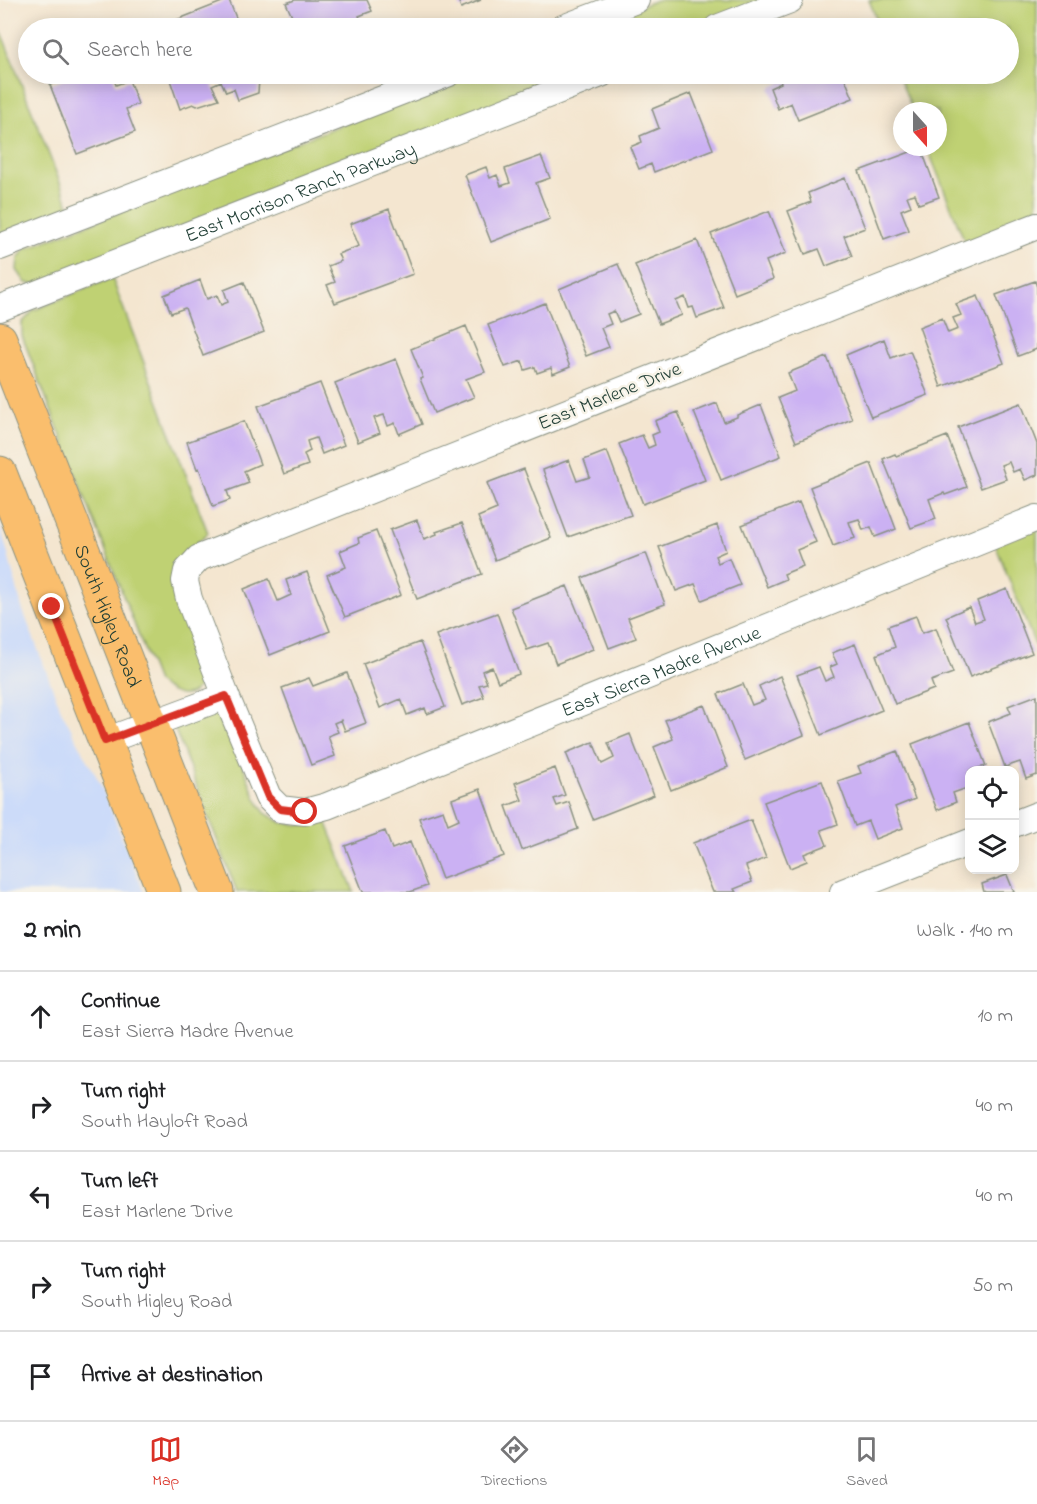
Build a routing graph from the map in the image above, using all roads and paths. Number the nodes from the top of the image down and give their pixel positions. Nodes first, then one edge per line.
1 (636, 0) edge
2 (790, 0) edge
3 (589, 18) edge
4 (743, 18) edge
5 (421, 84) edge
6 (575, 84) edge
7 (1037, 226) edge
8 (0, 247) edge
9 (0, 308) edge
10 (0, 339) edge
11 (0, 473) edge
12 (1037, 518) edge
13 (226, 696) junction
14 (151, 724) junction
15 (105, 741) junction
16 (1037, 815) edge
17 (1019, 822) edge
18 (965, 844) edge
19 (164, 892) edge
20 (216, 892) edge
21 (843, 892) edge

1 - 3 street
2 - 4 street
5 - 8 street
6 - 9 street, East Morrison Ranch Parkway
7 - 13 street, East Marlene Drive
10 - 14 main road, South Higley Road
11 - 15 main road
12 - 13 street, East Sierra Madre Avenue
13 - 14 street
14 - 15 street
14 - 20 main road, South Higley Road
15 - 19 main road
16 - 17 street
18 - 21 street

